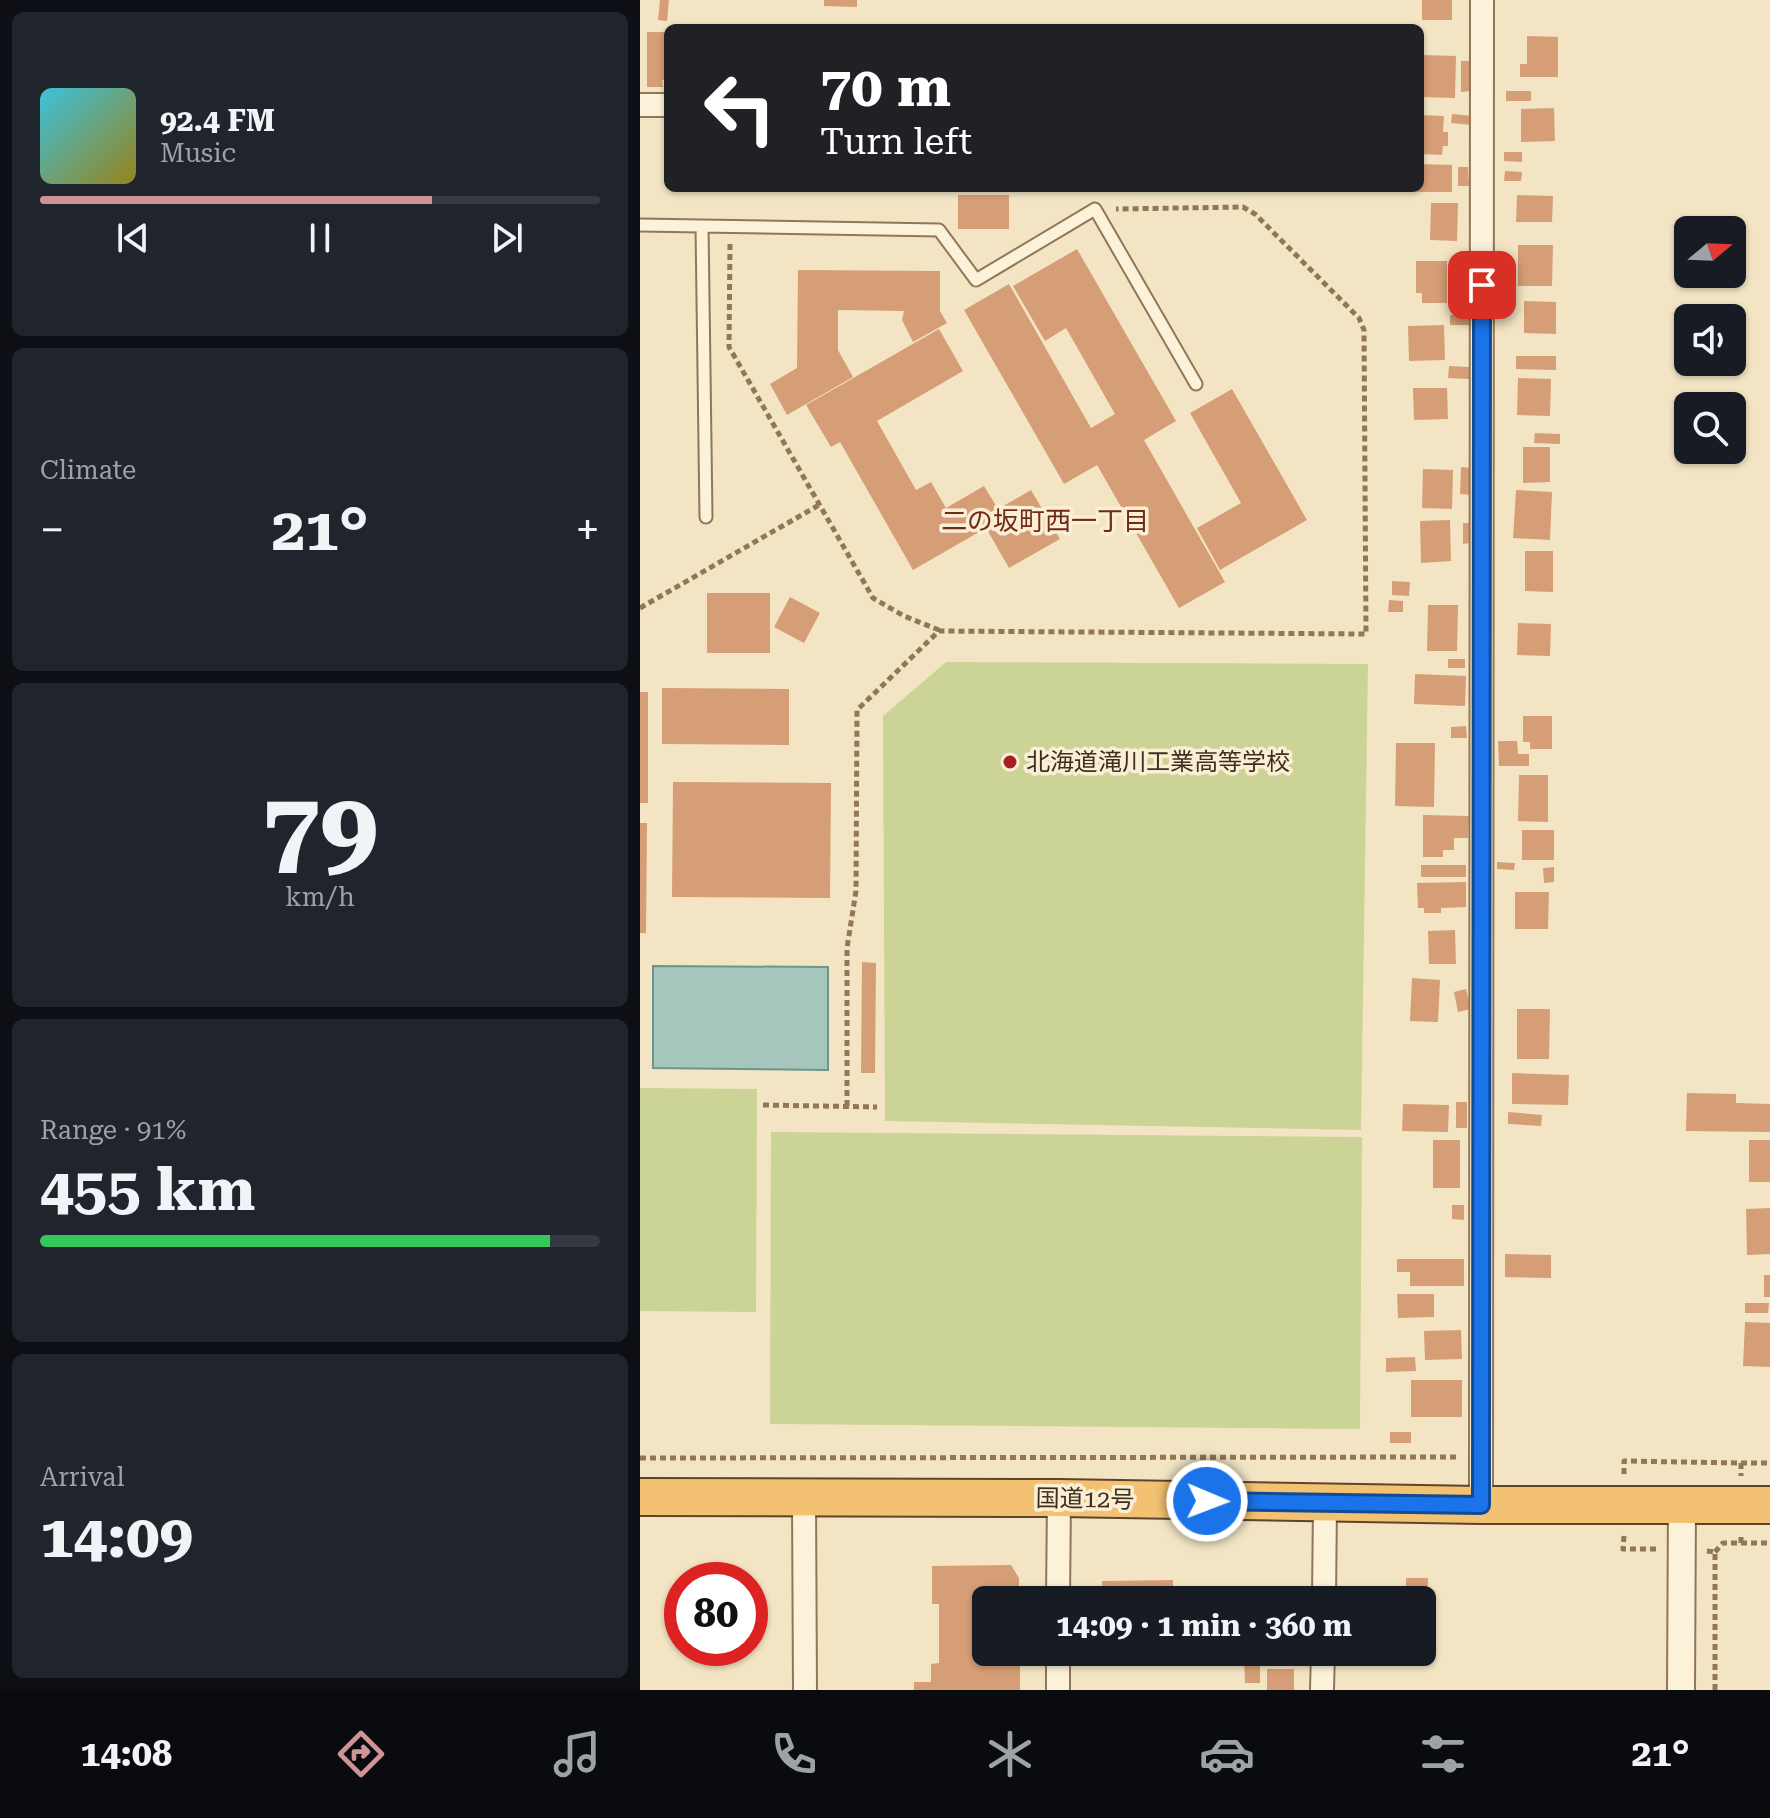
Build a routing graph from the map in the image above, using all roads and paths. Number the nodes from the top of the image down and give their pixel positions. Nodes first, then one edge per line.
1 (1482, 0) edge
2 (640, 105) edge
3 (664, 105) edge
4 (1095, 209) junction
5 (640, 225) edge
6 (702, 226) junction
7 (730, 227) junction
8 (1196, 384) dead end
9 (819, 505) junction
10 (706, 517) dead end
11 (640, 608) edge
12 (939, 631) junction
13 (763, 1105) dead end
14 (847, 1106) junction
15 (877, 1107) dead end
16 (1481, 1457) junction
17 (640, 1458) edge
18 (1741, 1463) dead end
19 (1770, 1463) edge
20 (640, 1497) edge
21 (804, 1498) junction
22 (1059, 1498) junction
23 (1325, 1503) junction
24 (1682, 1504) junction
25 (1481, 1505) junction
26 (1770, 1505) edge
27 (1741, 1543) dead end
28 (1770, 1543) edge
29 (1682, 1549) junction
30 (1058, 1586) edge
31 (1324, 1586) edge
32 (1058, 1666) edge
33 (1323, 1666) edge
34 (805, 1690) edge
35 (1058, 1690) edge
36 (1322, 1690) edge
37 (1681, 1690) edge
38 (1715, 1690) edge

1 - 16 street
2 - 3 street
4 - 7 lane
4 - 8 lane
4 - 12 path
5 - 6 lane
6 - 7 lane
6 - 10 lane
7 - 9 path
9 - 11 path
9 - 12 path
12 - 14 path
13 - 14 path
14 - 15 path
16 - 17 path
16 - 25 street
18 - 19 path
20 - 21 highway, 国道12号
21 - 22 highway, 国道12号
21 - 34 street
22 - 23 highway, 国道12号
22 - 30 street
23 - 25 highway, 国道12号
23 - 31 street
24 - 25 highway, 国道12号
24 - 26 highway, 国道12号
24 - 29 street
27 - 28 path
29 - 37 street
29 - 38 path
32 - 35 street
33 - 36 street

